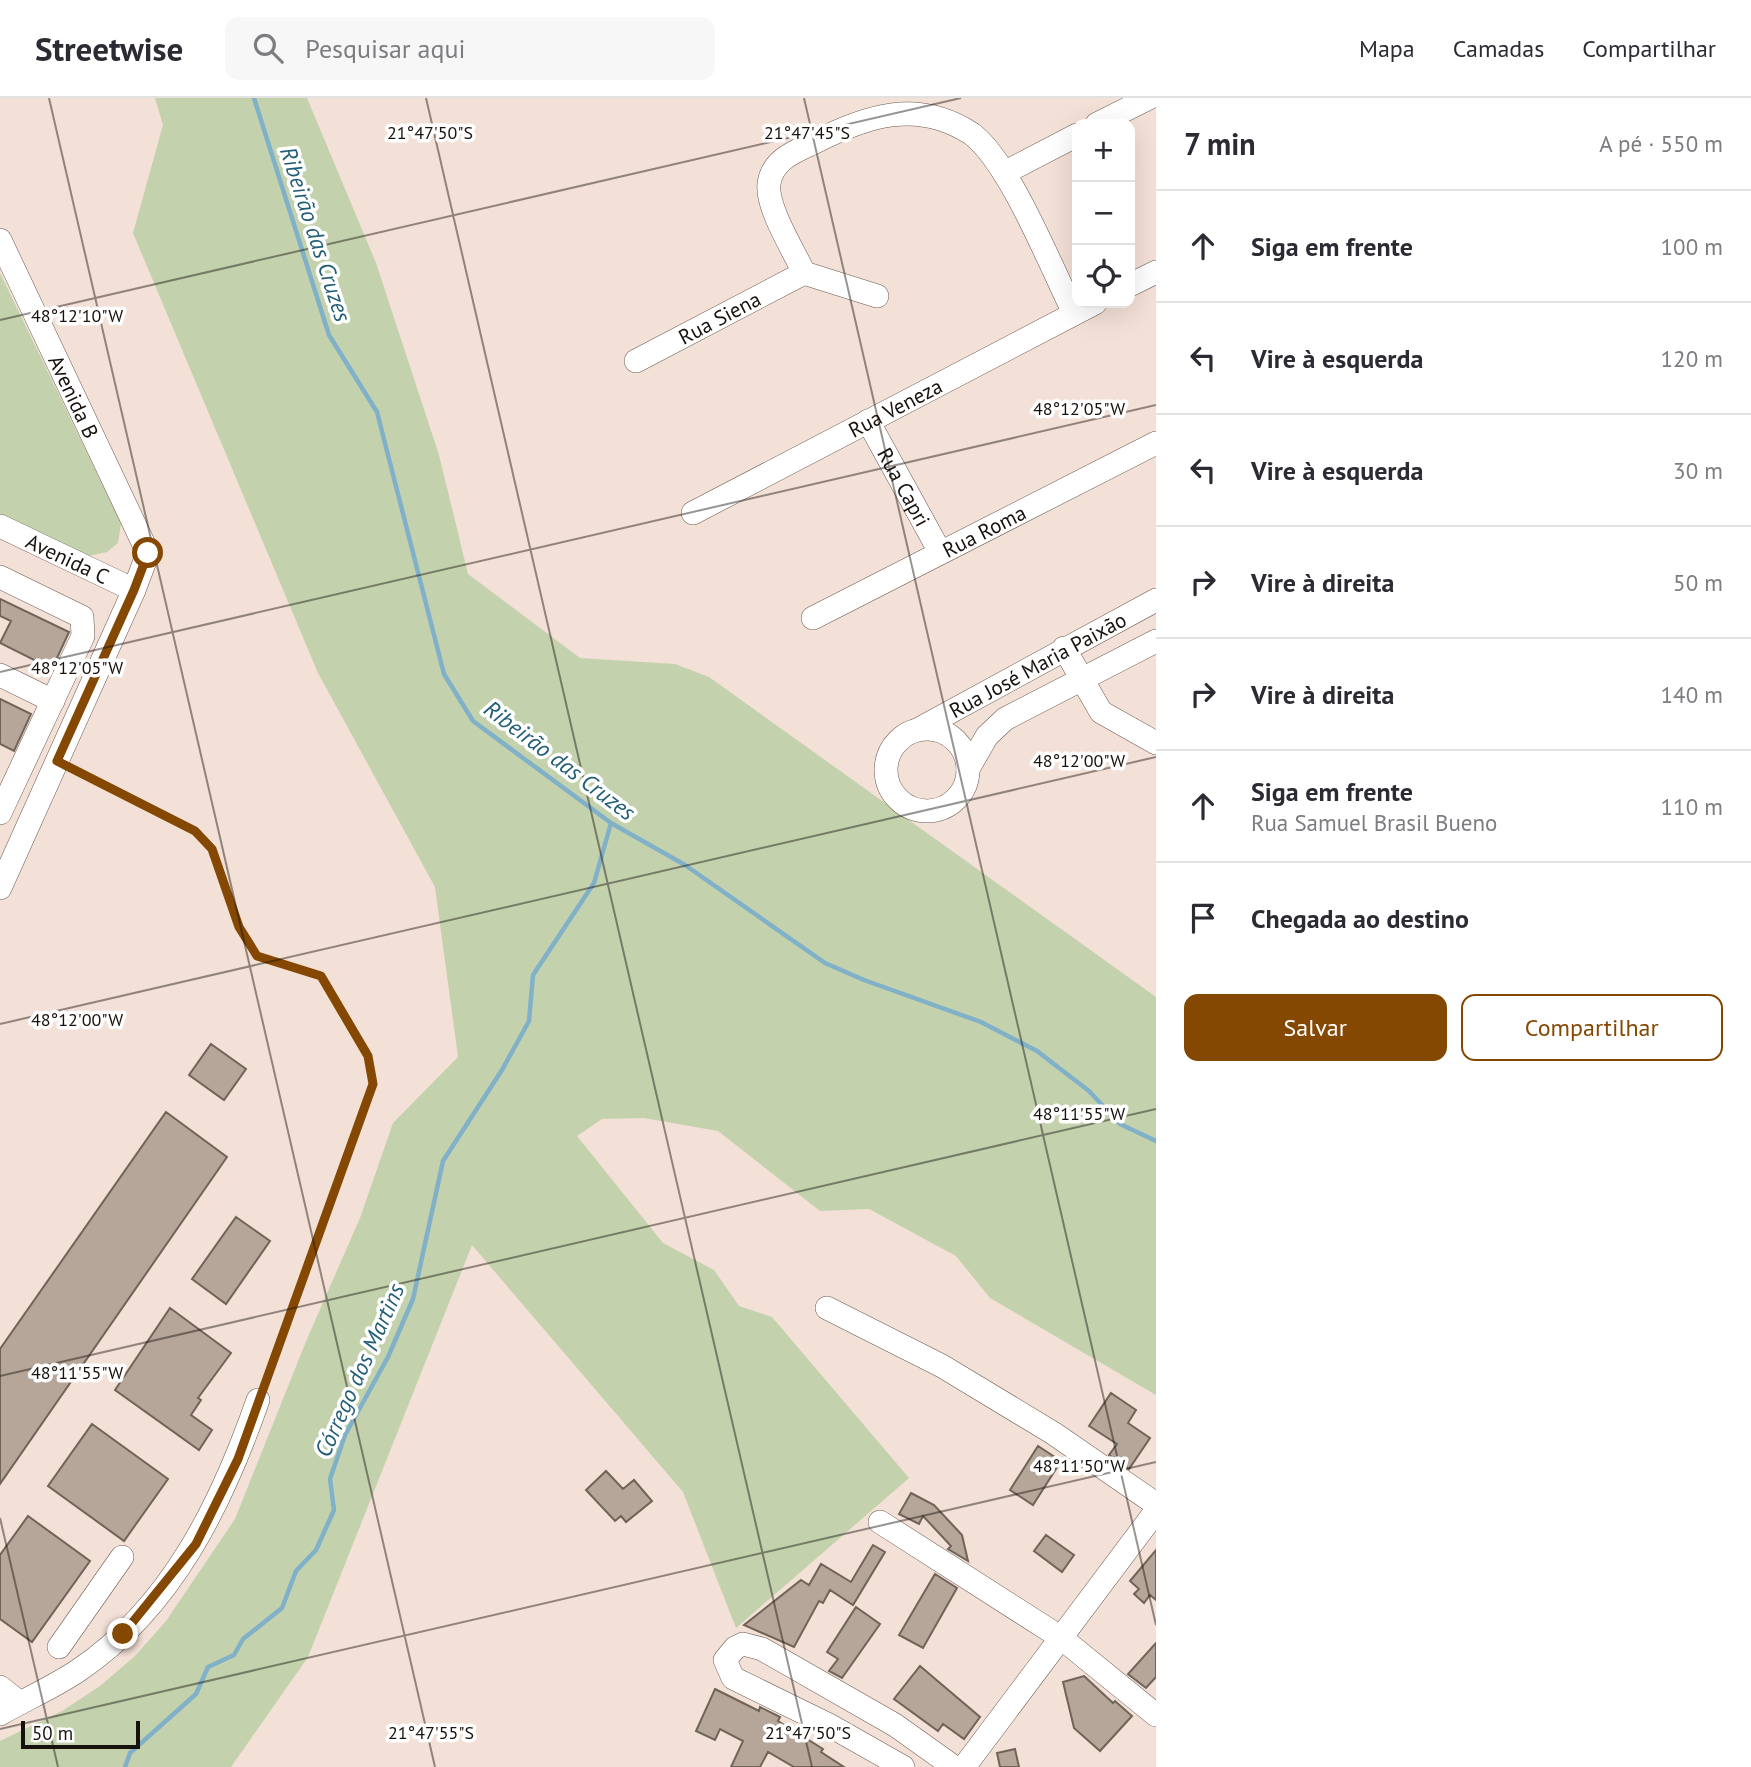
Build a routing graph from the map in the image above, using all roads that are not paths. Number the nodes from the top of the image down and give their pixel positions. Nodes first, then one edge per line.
1 (1149, 98) edge
2 (1106, 112) edge
3 (1072, 138) edge
4 (1004, 173) junction
5 (0, 240) edge
6 (804, 272) junction
7 (1156, 272) edge
8 (1135, 282) edge
9 (877, 296) dead end
10 (1084, 308) edge
11 (1074, 313) junction
12 (636, 361) dead end
13 (869, 421) junction
14 (1156, 443) edge
15 (693, 513) dead end
16 (0, 526) edge
17 (940, 552) junction
18 (0, 578) edge
19 (134, 590) junction
20 (1156, 600) edge
21 (813, 618) dead end
22 (1156, 641) edge
23 (1064, 648) junction
24 (0, 675) edge
25 (1082, 679) junction
26 (53, 701) junction
27 (919, 729) junction
28 (1156, 743) edge
29 (968, 769) junction
30 (7, 779) edge
31 (0, 813) edge
32 (0, 888) edge
33 (827, 1308) dead end
34 (258, 1400) road end
35 (1156, 1504) edge
36 (1156, 1511) edge
37 (880, 1522) dead end
38 (122, 1557) dead end
39 (1060, 1637) junction
40 (59, 1647) dead end
41 (0, 1687) edge
42 (20, 1703) junction
43 (0, 1714) edge
44 (1156, 1715) edge
45 (903, 1767) edge
46 (954, 1767) edge
47 (964, 1767) edge

1 - 2 street
3 - 4 street
4 - 6 street
4 - 11 street
5 - 19 street, Avenida B
6 - 9 street
6 - 12 street, Rua Siena
7 - 8 street
10 - 11 street, Rua Veneza
11 - 13 street, Rua Veneza
13 - 15 street, Rua Veneza
13 - 17 street, Rua Capri
14 - 17 street, Rua Roma
16 - 19 street, Avenida C
17 - 21 street, Rua Roma
18 - 26 street
19 - 32 street
20 - 23 street, Rua José Maria Paixão
22 - 25 street, Rua José Maria Paixão
23 - 25 street
23 - 27 street, Rua José Maria Paixão
24 - 26 street
25 - 28 street
25 - 29 street, Rua José Maria Paixão
26 - 30 street
27 - 29 street
27 - 29 street
30 - 31 street
33 - 35 street
34 - 42 street
36 - 39 street
37 - 39 street
38 - 40 street
39 - 44 street
39 - 47 street
41 - 42 street
42 - 43 street
45 - 46 street

